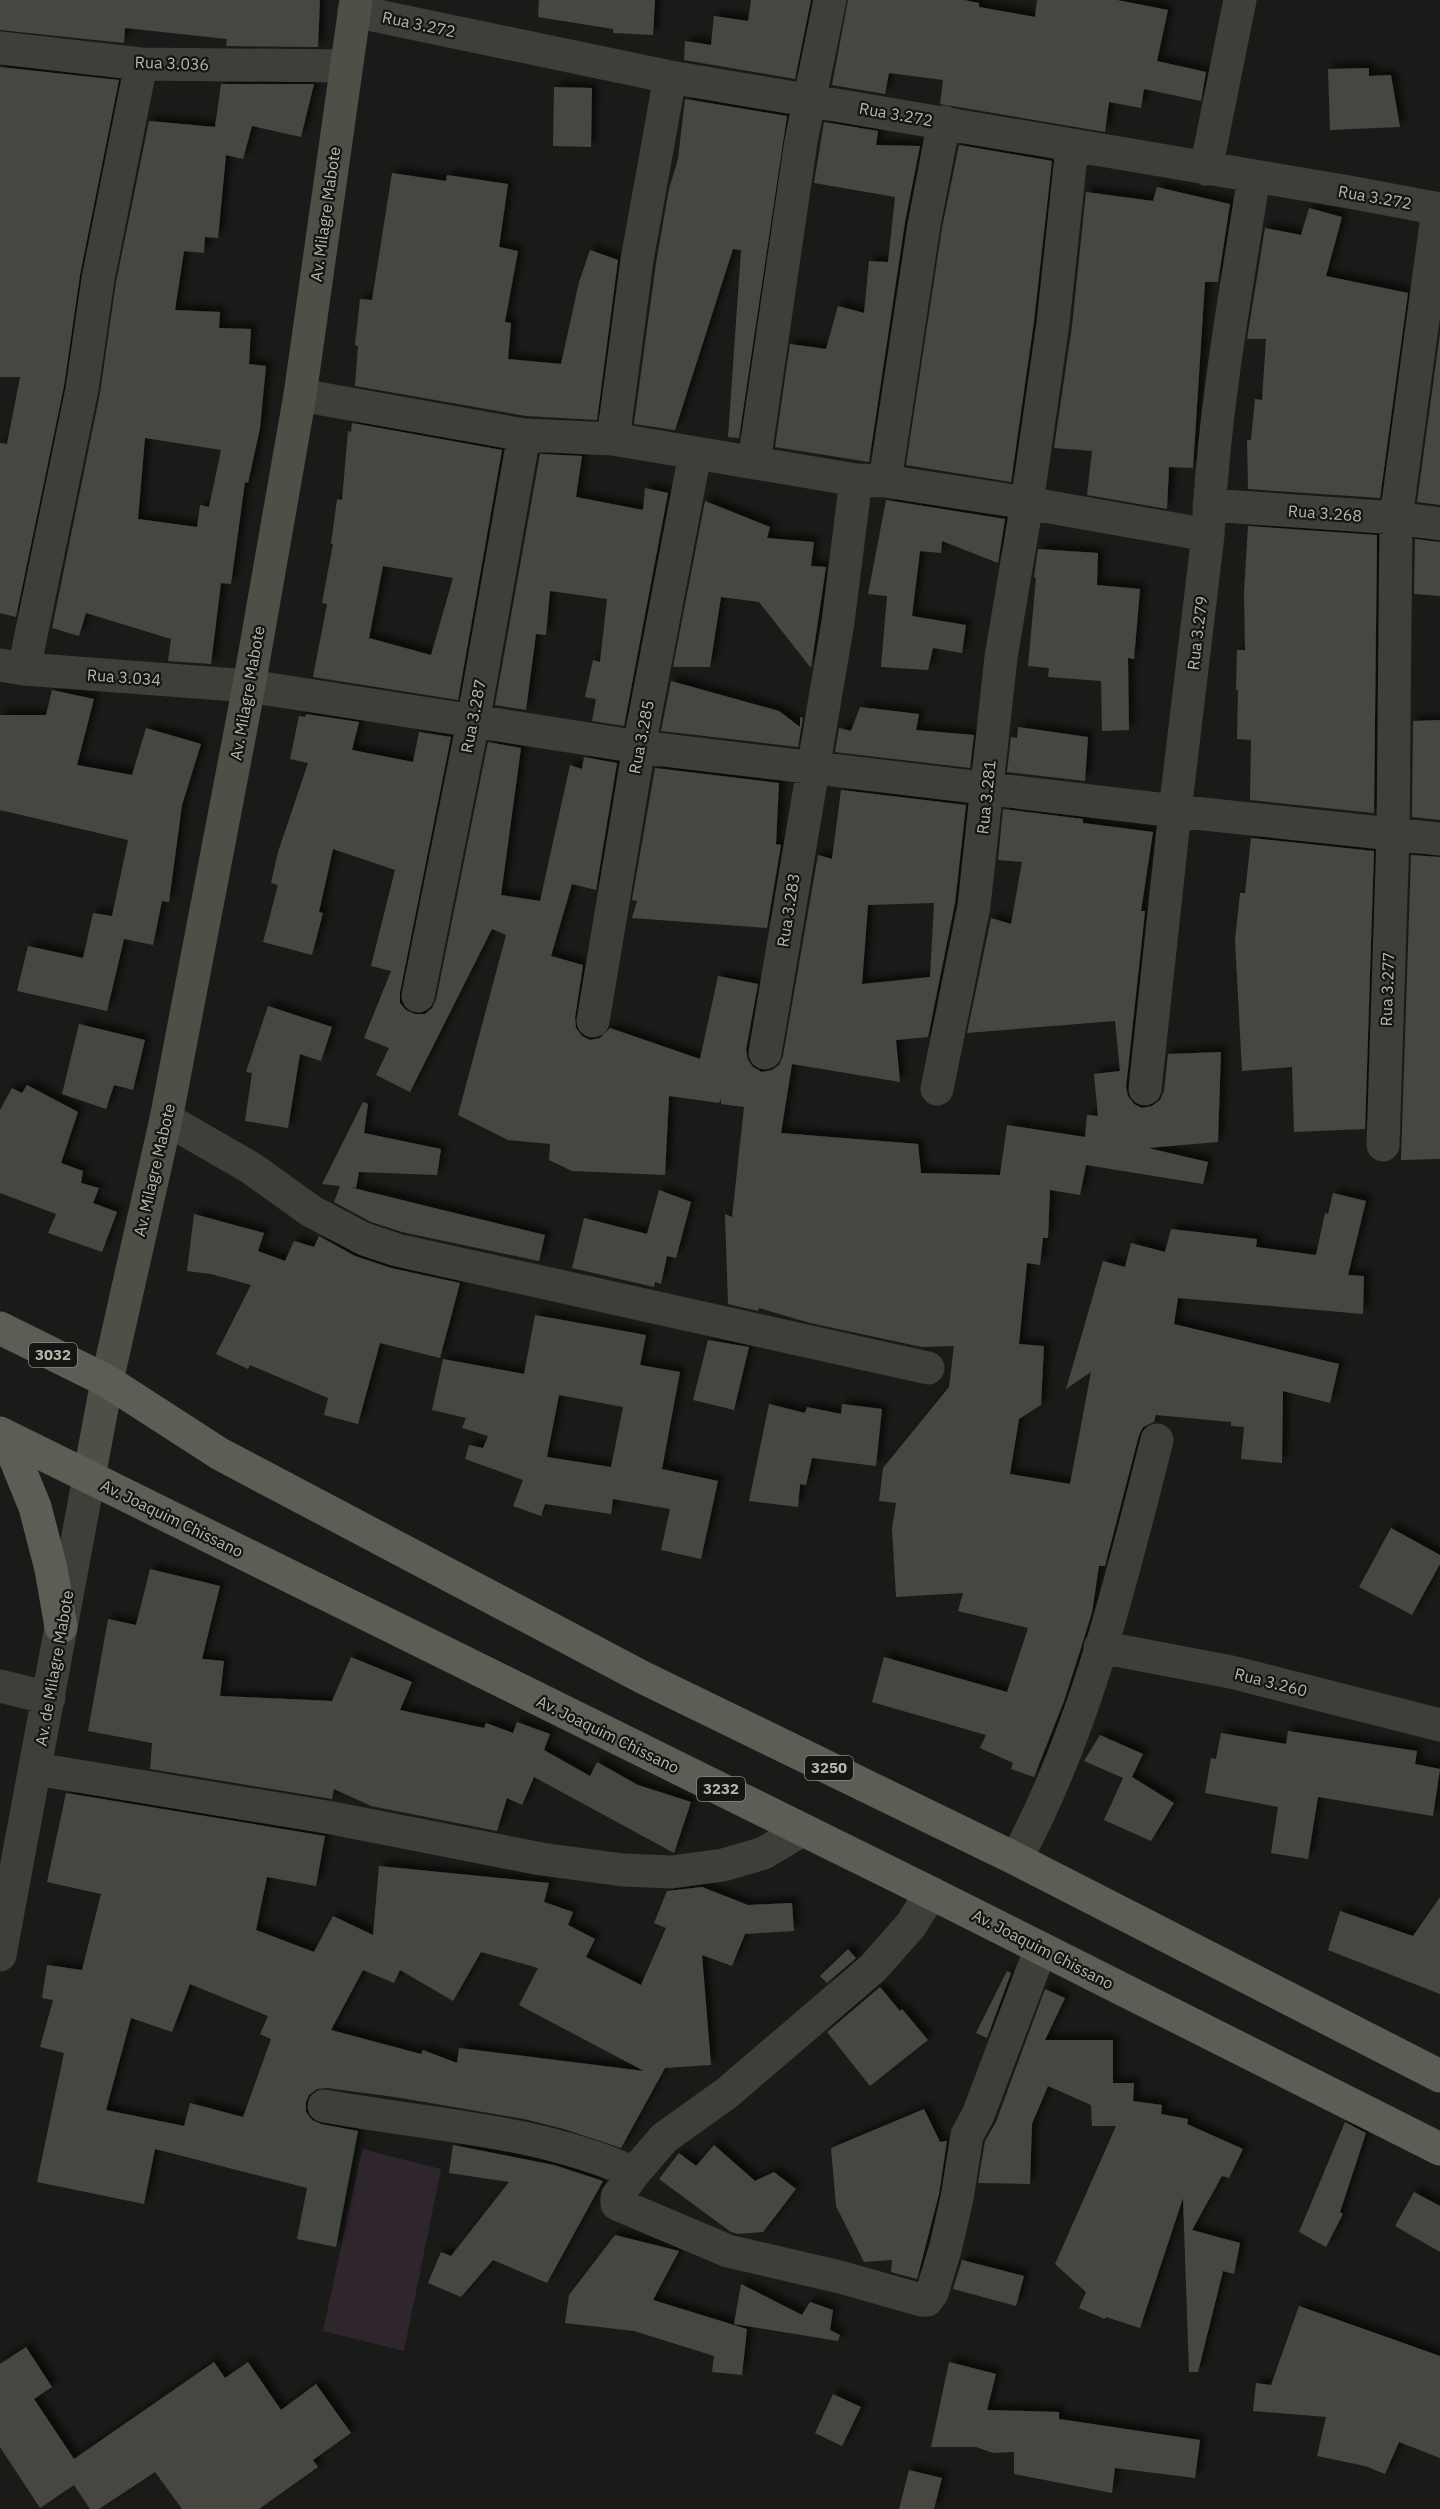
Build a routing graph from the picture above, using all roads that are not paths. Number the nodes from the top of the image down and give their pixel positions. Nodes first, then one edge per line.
1 (830, 0) edge
2 (1240, 0) edge
3 (355, 5) edge
4 (0, 48) edge
5 (141, 63) junction
6 (345, 66) junction
7 (670, 77) junction
8 (808, 100) junction
9 (944, 123) junction
10 (1072, 147) junction
11 (1206, 169) junction
12 (1254, 177) junction
13 (1439, 209) edge
14 (300, 395) junction
15 (524, 435) junction
16 (613, 439) junction
17 (695, 454) junction
18 (754, 462) junction
19 (871, 480) junction
20 (1027, 503) junction
21 (1396, 518) junction
22 (1209, 520) junction
23 (1440, 524) edge
24 (12, 667) edge
25 (249, 686) junction
26 (473, 722) junction
27 (639, 747) junction
28 (813, 767) junction
29 (987, 789) junction
30 (1175, 811) junction
31 (1393, 834) junction
32 (1440, 839) edge
33 (418, 996) dead end
34 (593, 1021) dead end
35 (765, 1053) dead end
36 (937, 1089) dead end
37 (1145, 1089) dead end
38 (166, 1119) junction
39 (1383, 1145) dead end
40 (0, 1328) edge
41 (928, 1368) dead end
42 (107, 1381) junction
43 (3, 1435) edge
44 (1157, 1440) dead end
45 (89, 1477) junction
46 (61, 1627) junction
47 (1100, 1647) junction
48 (0, 1686) edge
49 (49, 1698) junction
50 (1440, 1725) edge
51 (36, 1769) junction
52 (802, 1830) junction
53 (1016, 1859) junction
54 (931, 1893) junction
55 (1041, 1948) junction
56 (0, 1955) edge
57 (1440, 2076) edge
58 (324, 2106) dead end
59 (1440, 2149) edge
60 (634, 2172) junction

1 - 8 street
2 - 11 street
3 - 6 street, Av. Milagre Mabote
3 - 7 street, Rua 3.272
4 - 5 street, Rua 3.036
5 - 6 street, Rua 3.036
5 - 24 street
6 - 14 street, Av. Milagre Mabote
7 - 8 street, Rua 3.272
7 - 16 street
8 - 9 street, Rua 3.272
8 - 18 street
9 - 10 street, Rua 3.272
9 - 19 street, Rua 3.283
10 - 11 street, Rua 3.272
10 - 20 street, Rua 3.281
11 - 12 street, Rua 3.272
12 - 13 street, Rua 3.272
12 - 22 street, Rua 3.279
13 - 21 street, Rua 3.277
14 - 15 street, Rua 3.268
14 - 25 street, Av. Milagre Mabote
15 - 16 street, Rua 3.268
15 - 26 street, Rua 3.287
16 - 17 street, Rua 3.268
17 - 18 street, Rua 3.268
17 - 27 street, Rua 3.285
18 - 19 street, Rua 3.268
19 - 20 street, Rua 3.268
19 - 28 street, Rua 3.283
20 - 22 street, Rua 3.268
20 - 29 street, Rua 3.281
21 - 22 street, Rua 3.268
21 - 23 street, Rua 3.268
21 - 31 street, Rua 3.277
22 - 30 street, Rua 3.279
24 - 25 street, Rua 3.034
25 - 26 street, Rua 3.034
25 - 38 street, Av. Milagre Mabote
26 - 27 street, Rua 3.034
26 - 33 street, Rua 3.287
27 - 28 street, Rua 3.034
27 - 34 street, Rua 3.285
28 - 29 street, Rua 3.034
28 - 35 street, Rua 3.283
29 - 30 street, Rua 3.034
29 - 36 street, Rua 3.281
30 - 31 street, Rua 3.034
30 - 37 street, Rua 3.279
31 - 32 street, Rua 3.034
31 - 39 street, Rua 3.277
38 - 41 street
38 - 42 street, Av. Milagre Mabote
40 - 42 main road, 3032
42 - 45 street, Av. de Milagre Mabote
42 - 53 main road, 3250
43 - 45 main road, Av. Joaquim Chissano / 3232
43 - 46 main road
44 - 47 street
45 - 46 street, Av. de Milagre Mabote
45 - 52 main road, Av. Joaquim Chissano / 3232
46 - 49 street, Av. de Milagre Mabote
47 - 50 street, Rua 3.260
47 - 53 street
48 - 49 street
49 - 51 street, Av. de Milagre Mabote
51 - 52 street
51 - 56 street, Av. de Milagre Mabote
52 - 54 main road, Av. Joaquim Chissano / 3232
53 - 57 main road, 3250
54 - 55 main road, Av. Joaquim Chissano / 3232
54 - 60 street
55 - 59 main road, Av. Joaquim Chissano / 3232
55 - 60 street
58 - 60 street

